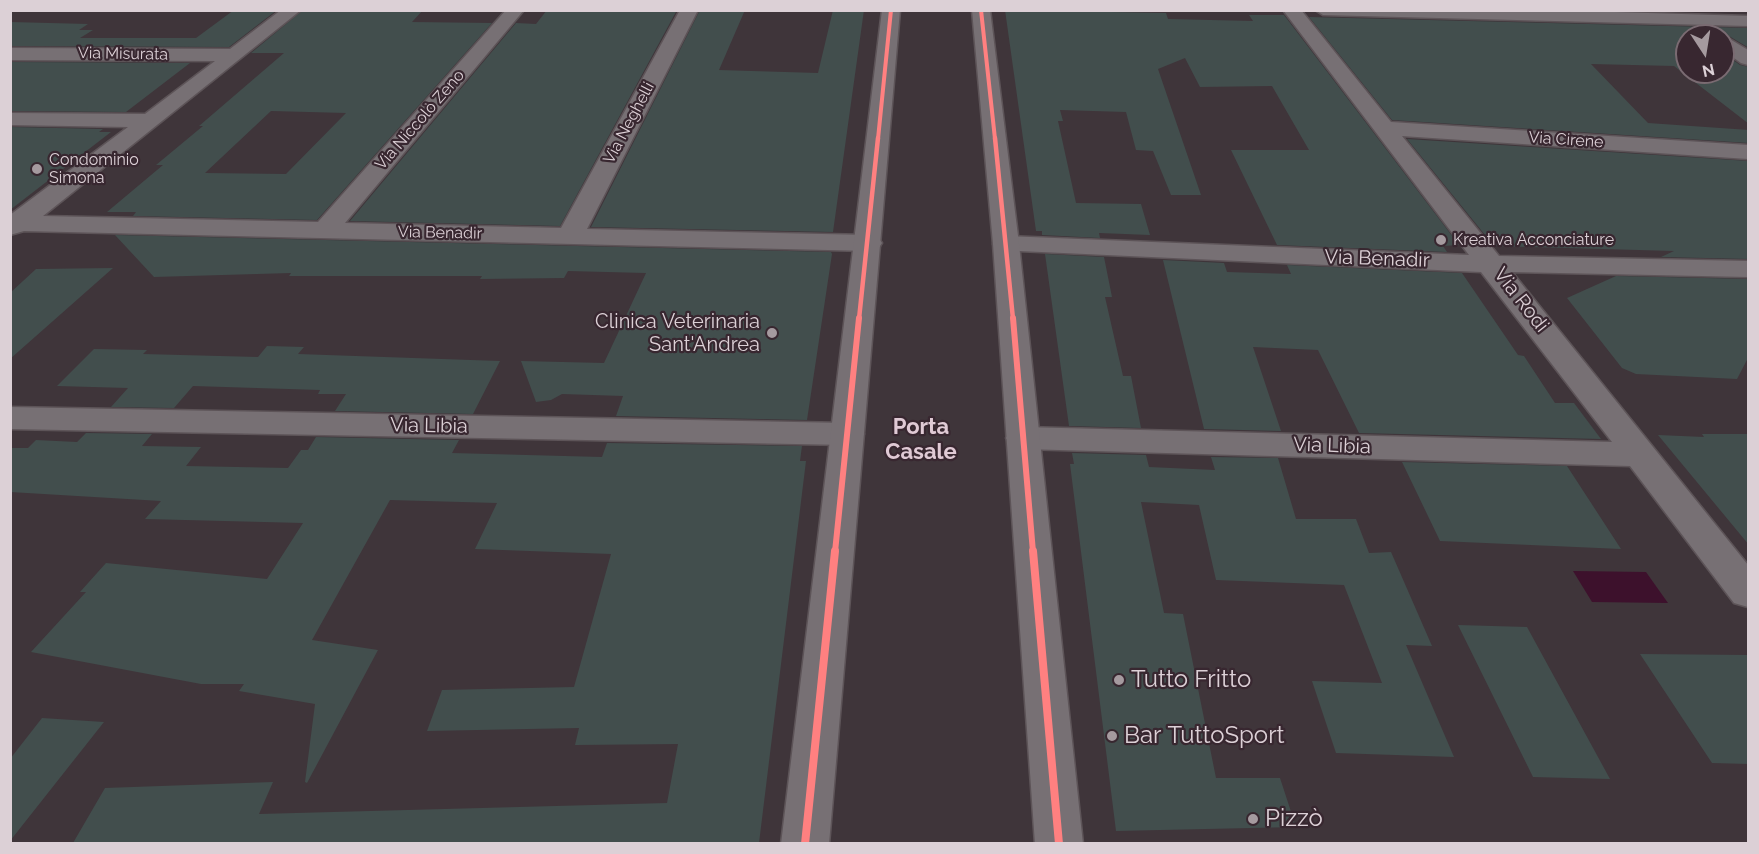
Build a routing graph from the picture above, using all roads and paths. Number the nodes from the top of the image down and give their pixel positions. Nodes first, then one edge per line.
1 (293, 10) edge
2 (516, 10) edge
3 (688, 10) edge
4 (891, 10) edge
5 (981, 10) edge
6 (1291, 10) edge
7 (1323, 10) edge
8 (1686, 15) edge
9 (1749, 21) edge
10 (1698, 24) edge
11 (1735, 49) edge
12 (10, 54) edge
13 (236, 55) junction
14 (1749, 59) edge
15 (10, 119) edge
16 (151, 121) junction
17 (1383, 128) junction
18 (1749, 152) edge
19 (13, 225) edge
20 (325, 230) junction
21 (570, 236) junction
22 (868, 243) junction
23 (1006, 244) junction
24 (1492, 264) junction
25 (1749, 269) edge
26 (10, 418) edge
27 (847, 434) junction
28 (1023, 438) junction
29 (1640, 455) junction
30 (1749, 592) edge
31 (805, 843) edge
32 (1059, 843) edge

1 - 13 street
2 - 20 street, Via Niccolò Zeno
3 - 21 street, Via Neghelli
4 - 22 street
5 - 23 street
6 - 17 street, Via Rodi
7 - 8 street
8 - 9 street
8 - 10 street
11 - 14 street
12 - 13 street, Via Misurata
13 - 16 street
15 - 16 street
16 - 19 street
17 - 18 street, Via Cirene
17 - 24 street, Via Rodi
19 - 20 street, Via Benadir
20 - 21 street, Via Benadir
21 - 22 street, Via Benadir
22 - 27 street
23 - 24 street, Via Benadir
23 - 28 street
24 - 25 street, Via Benadir
24 - 29 street, Via Rodi
26 - 27 street, Via Libia
27 - 31 street
28 - 29 street, Via Libia
28 - 32 street
29 - 30 street, Via Rodi

